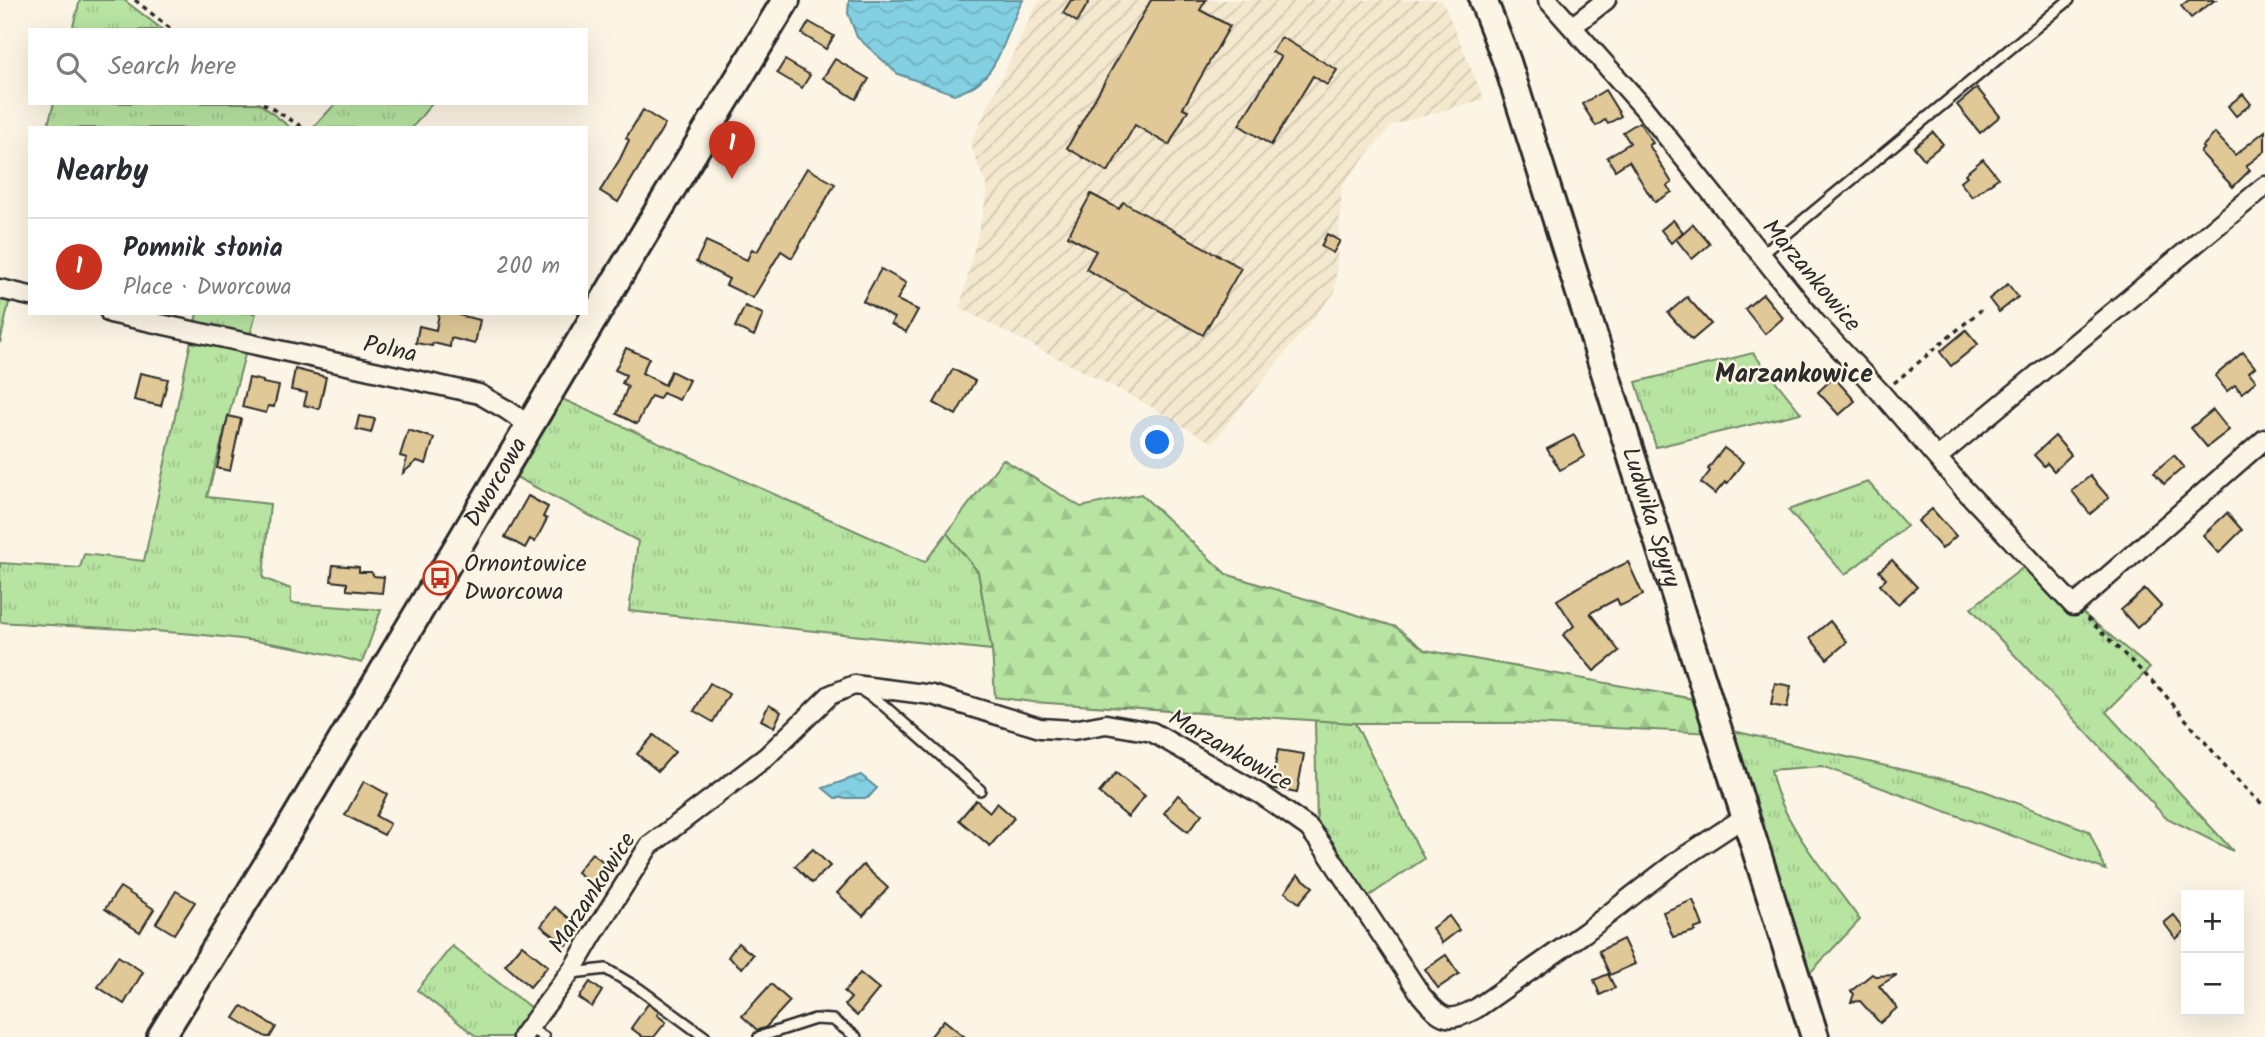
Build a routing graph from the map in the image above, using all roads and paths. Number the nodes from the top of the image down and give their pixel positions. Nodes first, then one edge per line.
1 (135, 0) edge
2 (786, 0) edge
3 (1548, 0) edge
4 (1606, 0) edge
5 (2070, 0) edge
6 (1489, 2) edge
7 (1573, 26) junction
8 (170, 28) edge
9 (267, 105) edge
10 (301, 126) edge
11 (2265, 186) edge
12 (1760, 256) junction
13 (0, 289) edge
14 (28, 296) edge
15 (1981, 310) dead end
16 (119, 315) edge
17 (1881, 393) junction
18 (529, 425) junction
19 (2265, 439) edge
20 (1938, 457) junction
21 (2074, 606) junction
22 (854, 685) junction
23 (980, 790) dead end
24 (2265, 807) edge
25 (1746, 816) junction
26 (570, 973) junction
27 (532, 1034) edge
28 (161, 1037) edge
29 (705, 1037) edge
30 (759, 1037) edge
31 (856, 1037) edge
32 (1815, 1037) edge

1 - 8 path
2 - 18 street, Dworcowa
3 - 7 street, Marzankowice
4 - 7 street
5 - 12 lane
6 - 25 street, Ludwika Spyry
7 - 12 street, Marzankowice
9 - 10 path
11 - 20 street
12 - 17 street, Marzankowice
13 - 14 street
15 - 17 path
16 - 18 street, Polna
17 - 20 street, Marzankowice
18 - 28 street, Dworcowa
19 - 21 street
20 - 21 street, Marzankowice
21 - 24 path
22 - 23 lane
22 - 25 street, Marzankowice
22 - 26 street, Marzankowice
25 - 32 street, Ludwika Spyry
26 - 27 street, Marzankowice
26 - 29 lane
30 - 31 lane

